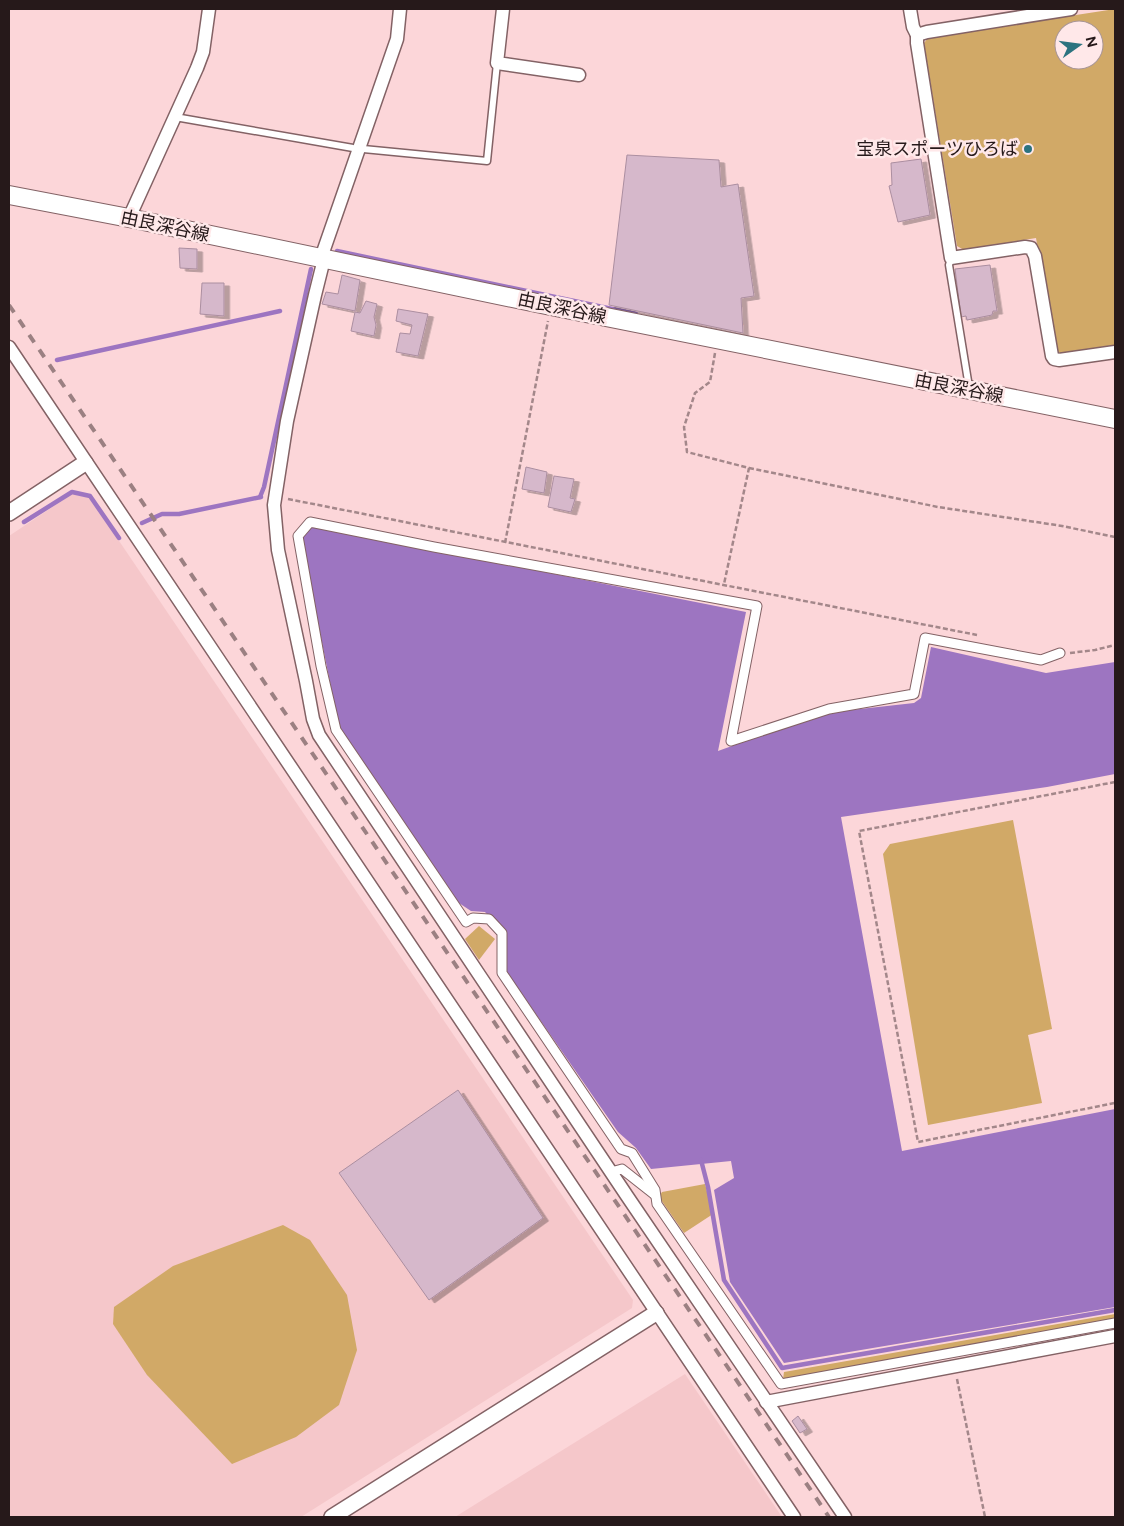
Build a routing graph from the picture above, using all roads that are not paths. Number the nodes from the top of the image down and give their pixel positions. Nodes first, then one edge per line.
1 (209, 9) edge
2 (400, 9) edge
3 (503, 9) edge
4 (910, 9) edge
5 (1071, 9) edge
6 (917, 36) junction
7 (497, 63) junction
8 (579, 75) dead end
9 (175, 117) junction
10 (359, 149) junction
11 (9, 195) edge
12 (129, 218) junction
13 (323, 258) junction
14 (952, 258) junction
15 (9, 347) edge
16 (1115, 352) edge
17 (970, 389) junction
18 (1115, 419) edge
19 (85, 463) junction
20 (9, 513) edge
21 (1060, 653) road end
22 (611, 1172) junction
23 (655, 1195) junction
24 (656, 1313) junction
25 (1115, 1323) edge
26 (1115, 1336) edge
27 (766, 1402) junction
28 (332, 1517) edge
29 (794, 1517) edge
30 (845, 1517) edge

1 - 9 street
2 - 10 street
3 - 7 street
4 - 6 street
5 - 6 street
6 - 14 street
7 - 8 street
7 - 10 lane
9 - 10 lane
9 - 12 street
10 - 13 street
11 - 12 main road, 由良深谷線
12 - 13 main road, 由良深谷線
13 - 17 main road, 由良深谷線
13 - 22 street
14 - 16 street
14 - 17 lane
15 - 19 street
17 - 18 main road, 由良深谷線
19 - 20 street
19 - 24 street
21 - 23 street
22 - 23 street
22 - 27 street
23 - 25 street
24 - 28 street
24 - 29 street
26 - 27 street
27 - 30 street

